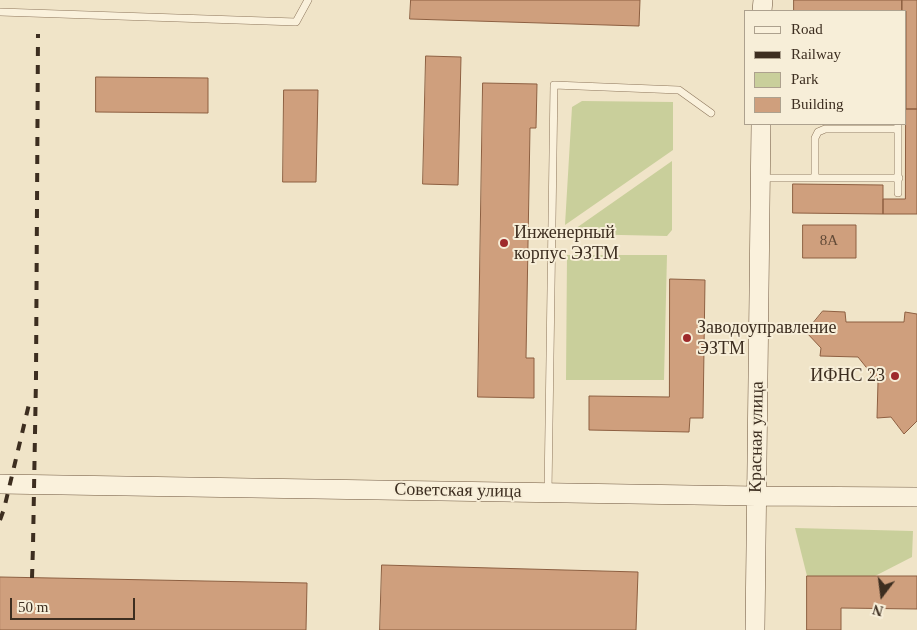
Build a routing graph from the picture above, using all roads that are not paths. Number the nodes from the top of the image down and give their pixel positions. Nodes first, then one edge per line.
1 (308, 0) edge
2 (0, 12) edge
3 (711, 113) dead end
4 (761, 125) edge
5 (898, 126) edge
6 (760, 178) junction
7 (815, 178) junction
8 (898, 178) junction
9 (898, 193) dead end
10 (0, 484) edge
11 (548, 492) junction
12 (756, 496) junction
13 (917, 497) edge
14 (755, 630) edge

1 - 2 lane
3 - 11 lane
4 - 6 main road, Красная улица
5 - 7 lane
5 - 8 lane
6 - 7 lane
6 - 12 main road, Красная улица
7 - 8 lane
8 - 9 lane
10 - 11 main road, Советская улица
11 - 12 main road, Советская улица
12 - 13 main road, Советская улица
12 - 14 main road, Красная улица

